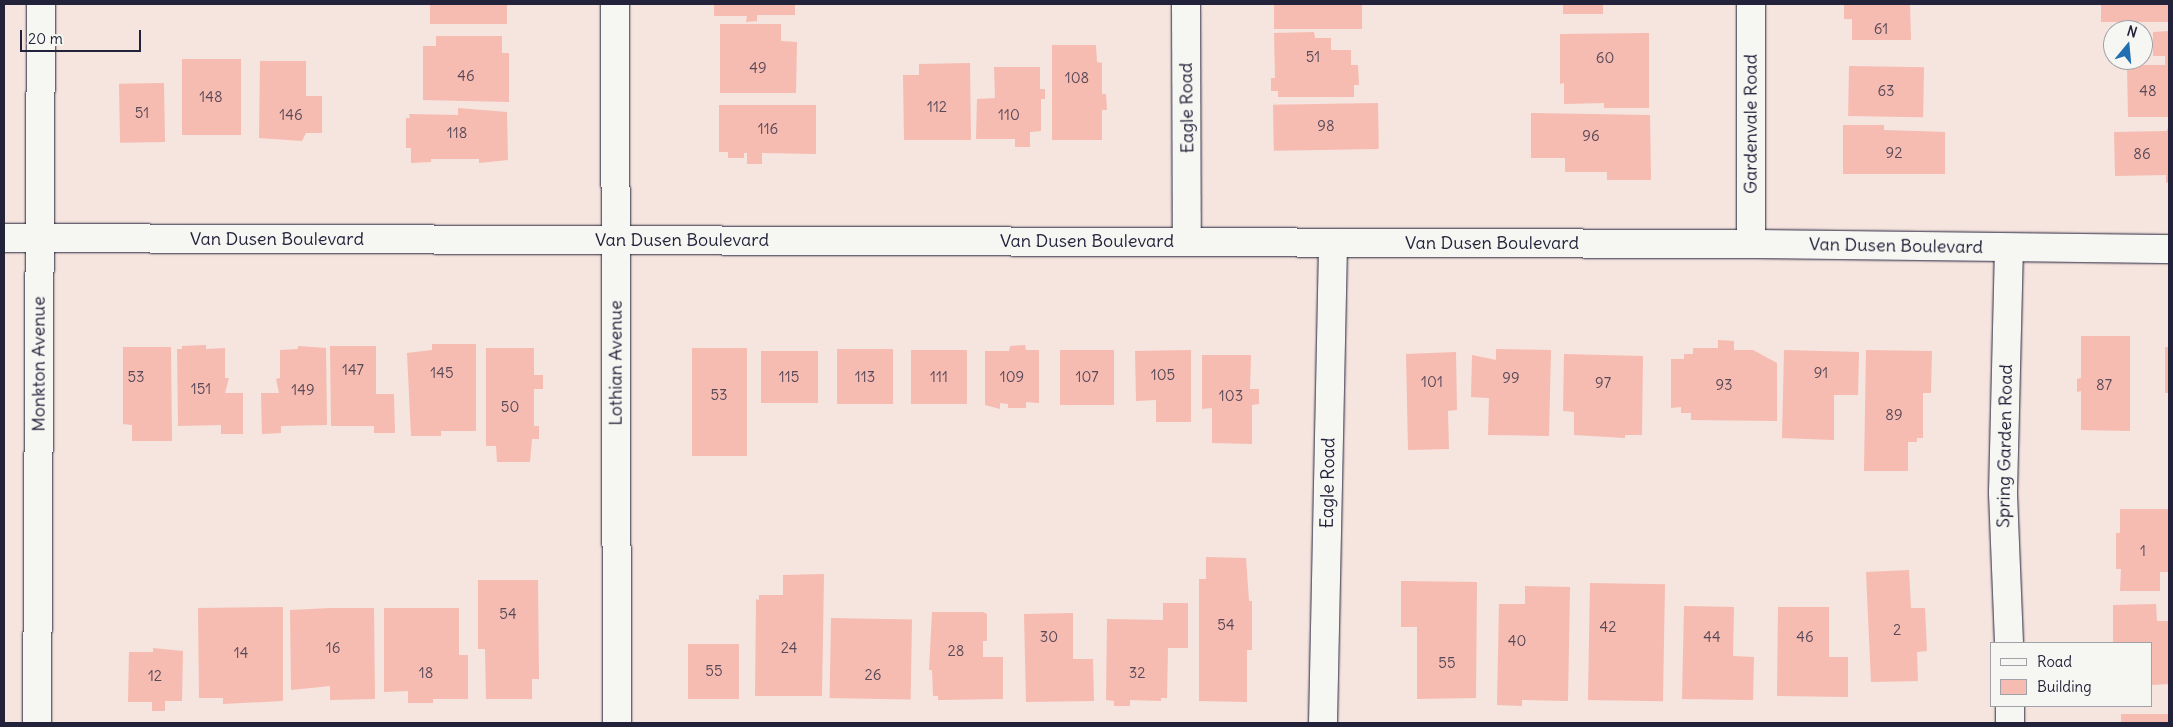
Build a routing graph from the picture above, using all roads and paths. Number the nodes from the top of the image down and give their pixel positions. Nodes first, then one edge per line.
1 (40, 4) edge
2 (615, 4) edge
3 (1186, 4) edge
4 (1752, 4) edge
5 (4, 238) edge
6 (40, 238) junction
7 (614, 240) junction
8 (1187, 242) junction
9 (1333, 243) junction
10 (1751, 244) junction
11 (2009, 248) junction
12 (2169, 249) edge
13 (2009, 642) edge
14 (2010, 707) edge
15 (37, 723) edge
16 (618, 723) edge
17 (1323, 723) edge
18 (2010, 723) edge

1 - 6 street, Monkton Avenue
2 - 7 street, Lothian Avenue
3 - 8 street, Eagle Road
4 - 10 street, Gardenvale Road
5 - 6 street, Van Dusen Boulevard
6 - 7 street, Van Dusen Boulevard
6 - 15 street, Monkton Avenue
7 - 8 street, Van Dusen Boulevard
7 - 16 street, Lothian Avenue
8 - 9 street, Van Dusen Boulevard
9 - 10 street, Van Dusen Boulevard
9 - 17 street, Eagle Road
10 - 11 street, Van Dusen Boulevard
11 - 12 street, Van Dusen Boulevard
11 - 13 street, Spring Garden Road
14 - 18 street

